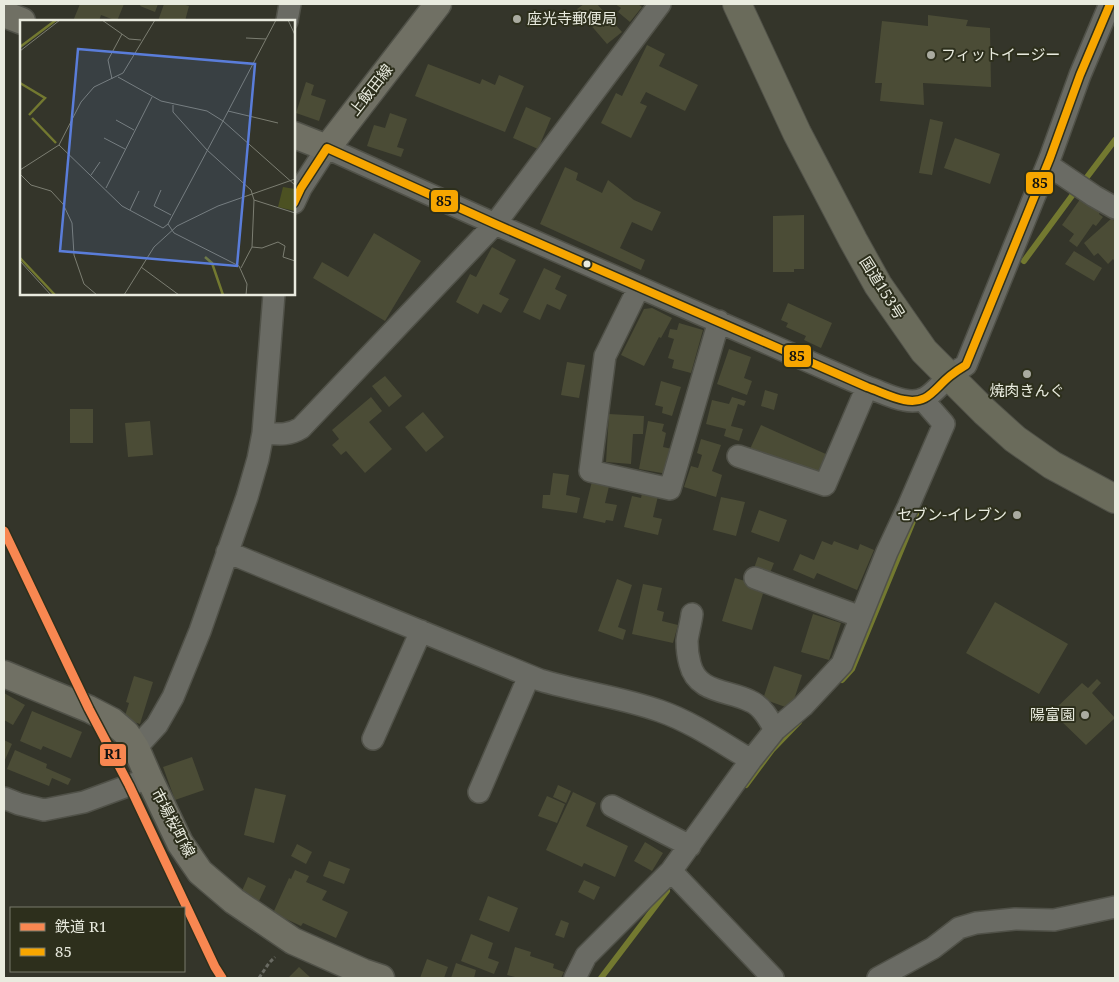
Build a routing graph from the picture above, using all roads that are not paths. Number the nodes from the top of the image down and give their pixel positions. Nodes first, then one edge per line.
1 (290, 4) edge
2 (438, 4) edge
3 (660, 4) edge
4 (737, 4) edge
5 (1110, 4) edge
6 (4, 14) edge
7 (20, 20) edge
8 (287, 20) edge
9 (295, 134) edge
10 (327, 148) junction
11 (1047, 166) junction
12 (295, 202) edge
13 (1115, 208) edge
14 (495, 224) junction
15 (639, 286) junction
16 (274, 295) edge
17 (719, 321) junction
18 (950, 376) junction
19 (867, 387) junction
20 (923, 400) junction
21 (263, 433) junction
22 (738, 456) dead end
23 (1115, 499) edge
24 (227, 552) junction
25 (755, 578) dead end
26 (692, 614) dead end
27 (861, 617) junction
28 (421, 631) junction
29 (4, 674) edge
30 (529, 676) junction
31 (775, 730) junction
32 (373, 739) dead end
33 (136, 748) junction
34 (752, 760) junction
35 (149, 778) junction
36 (479, 792) dead end
37 (4, 798) edge
38 (612, 806) dead end
39 (690, 846) junction
40 (671, 871) junction
41 (1115, 907) edge
42 (381, 978) edge
43 (575, 978) edge
44 (773, 978) edge
45 (878, 978) edge

1 - 8 street
2 - 10 main road, 上飯田線
3 - 14 street
4 - 18 highway, 国道153号
5 - 11 street
6 - 7 main road
9 - 10 main road
10 - 12 street
10 - 14 street
11 - 13 street
11 - 18 street
14 - 15 street
14 - 21 street
15 - 17 street
15 - 17 street
16 - 21 street
17 - 19 street
18 - 20 street
18 - 23 highway, 国道153号
19 - 20 street
19 - 22 street
20 - 27 street
21 - 24 street
24 - 28 street
24 - 33 street
25 - 27 street
26 - 31 street
27 - 31 street
28 - 30 street
28 - 32 street
29 - 33 main road, 市場桜町線
30 - 34 street
30 - 36 street
31 - 34 street
33 - 35 main road, 市場桜町線
34 - 39 street
35 - 37 street
35 - 42 main road, 市場桜町線
38 - 39 street
39 - 40 street
40 - 43 street
40 - 44 street
41 - 45 street

